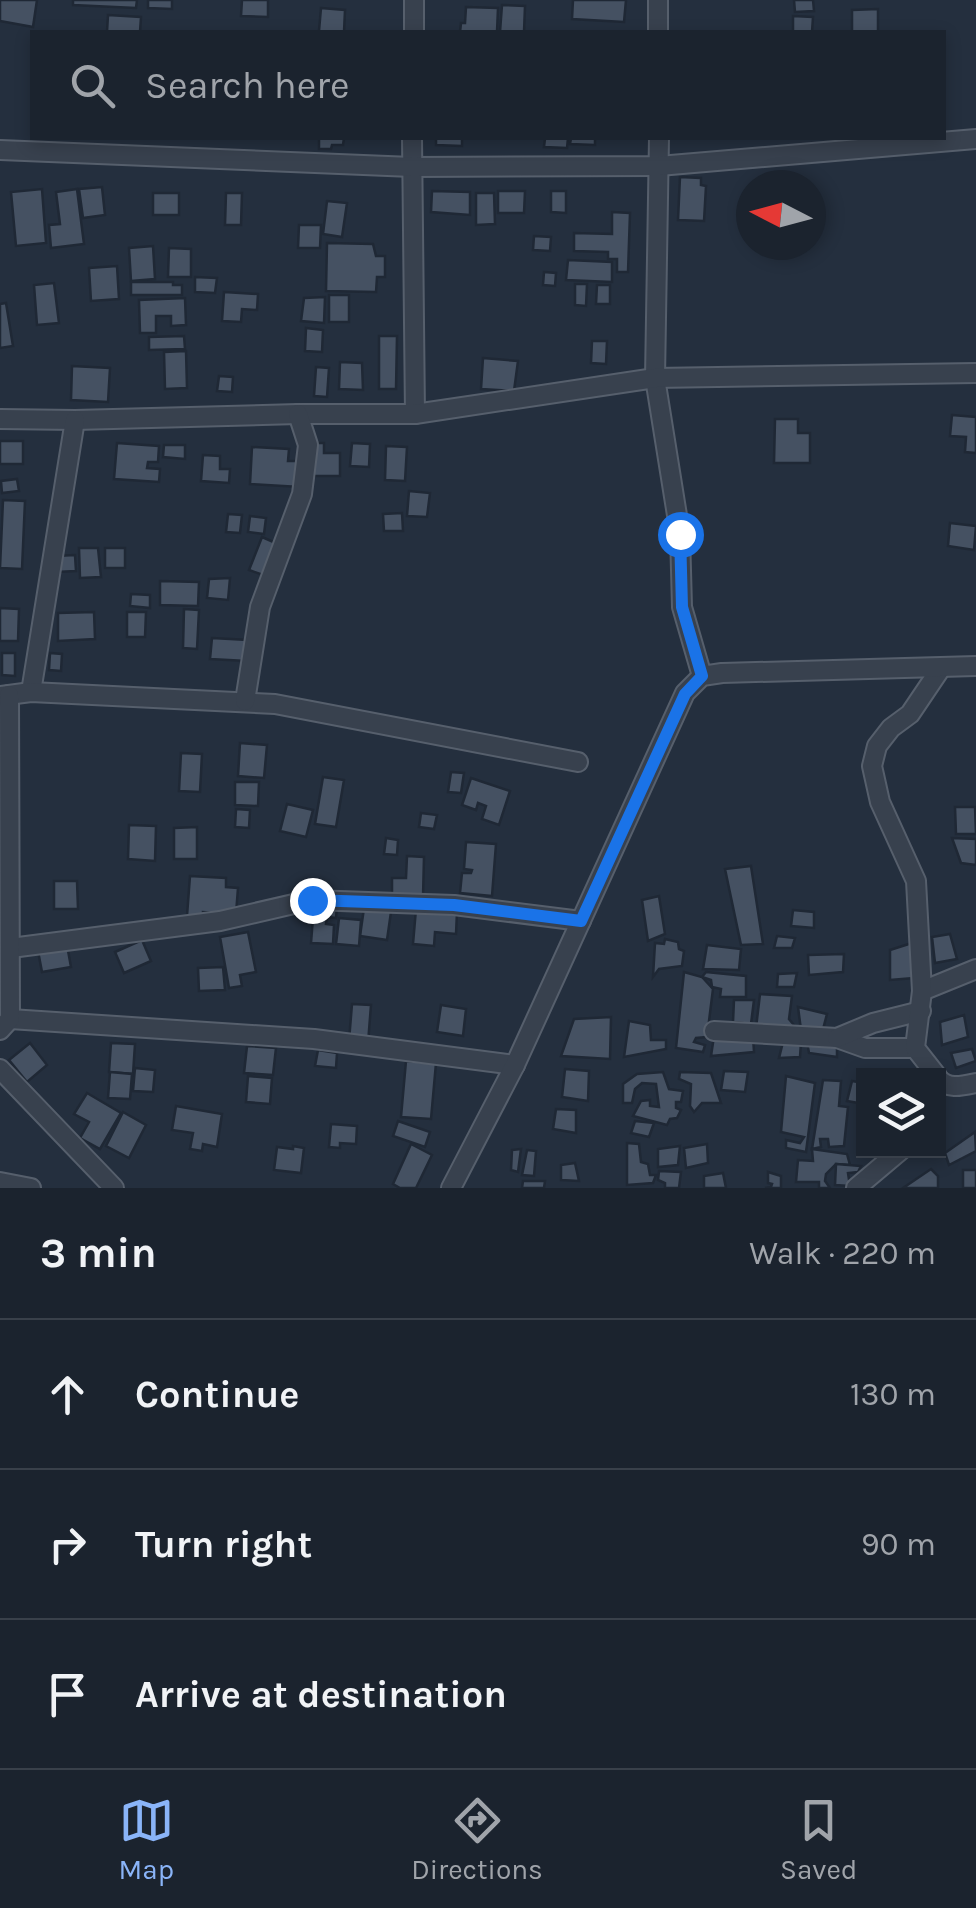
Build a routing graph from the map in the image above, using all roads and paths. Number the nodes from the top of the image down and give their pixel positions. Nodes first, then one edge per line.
1 (414, 0) edge
2 (658, 0) edge
3 (414, 30) edge
4 (658, 30) edge
5 (976, 139) edge
6 (412, 140) edge
7 (659, 140) edge
8 (0, 150) edge
9 (659, 166) junction
10 (412, 167) junction
11 (976, 372) edge
12 (655, 378) junction
13 (298, 414) junction
14 (415, 414) junction
15 (0, 419) edge
16 (74, 420) junction
17 (976, 666) edge
18 (942, 668) junction
19 (702, 676) junction
20 (32, 692) junction
21 (5, 696) edge
22 (245, 701) junction
23 (578, 762) dead end
24 (581, 921) junction
25 (11, 948) junction
26 (976, 969) edge
27 (922, 991) junction
28 (921, 1011) junction
29 (5, 1025) edge
30 (714, 1031) dead end
31 (836, 1038) junction
32 (915, 1048) junction
33 (515, 1065) junction
34 (0, 1068) edge
35 (931, 1068) edge
36 (976, 1084) edge
37 (946, 1085) edge
38 (892, 1158) edge
39 (0, 1182) edge
40 (31, 1188) edge
41 (114, 1188) edge
42 (451, 1188) edge
43 (856, 1188) edge

1 - 3 street
2 - 4 street
5 - 9 street
6 - 10 street
7 - 9 street
8 - 10 street
9 - 10 street
9 - 12 street
10 - 14 street
11 - 12 street
12 - 14 street
12 - 19 street
13 - 14 street
13 - 16 street
13 - 22 street
15 - 16 street
16 - 20 street
17 - 18 street
18 - 19 street
18 - 27 street
19 - 24 street
20 - 21 street
20 - 22 street
21 - 25 street
22 - 23 street
24 - 25 street
24 - 33 street
25 - 29 street
26 - 27 street
27 - 28 street
28 - 31 street
28 - 32 street
29 - 33 street
30 - 31 street
31 - 32 street
32 - 35 street
33 - 42 street
34 - 41 street
36 - 37 street
38 - 43 street
39 - 40 street

